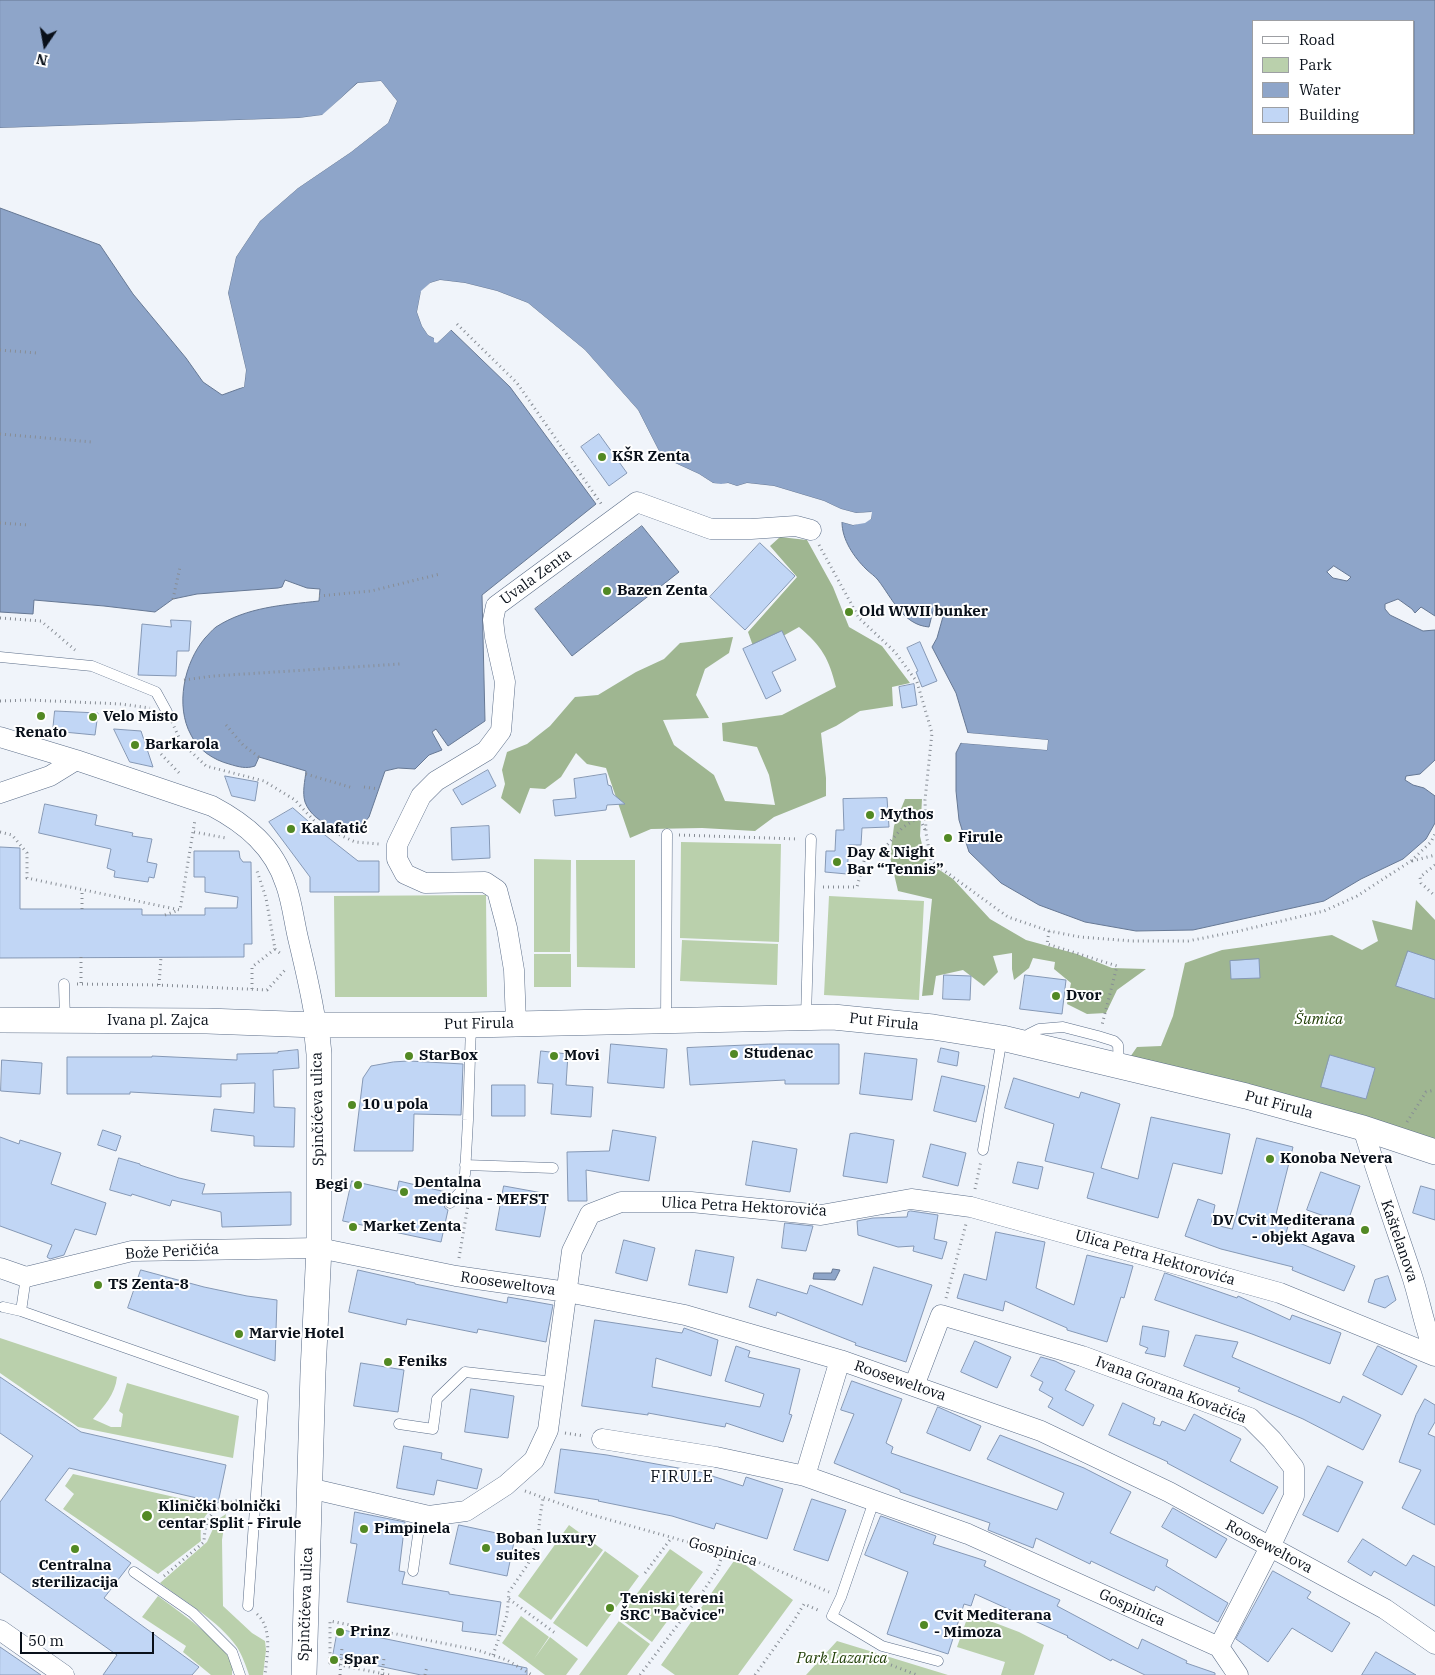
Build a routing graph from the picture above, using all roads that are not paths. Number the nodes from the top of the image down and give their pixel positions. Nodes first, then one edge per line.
1 (811, 530) road end
2 (0, 657) edge
3 (167, 712) road end
4 (0, 736) edge
5 (76, 760) junction
6 (0, 793) edge
7 (667, 834) road end
8 (811, 839) road end
9 (64, 984) road end
10 (806, 1018) junction
11 (0, 1020) edge
12 (65, 1021) junction
13 (666, 1021) junction
14 (516, 1023) junction
15 (316, 1025) junction
16 (471, 1025) junction
17 (1011, 1040) junction
18 (1363, 1128) junction
19 (983, 1150) dead end
20 (1435, 1152) edge
21 (465, 1164) junction
22 (553, 1168) dead end
23 (450, 1203) dead end
24 (319, 1248) junction
25 (0, 1268) edge
26 (26, 1278) junction
27 (567, 1292) junction
28 (3, 1307) dead end
29 (21, 1311) junction
30 (1435, 1355) edge
31 (840, 1360) junction
32 (554, 1382) junction
33 (914, 1386) junction
34 (399, 1424) dead end
35 (602, 1439) road end
36 (805, 1476) junction
37 (309, 1488) junction
38 (874, 1501) junction
39 (421, 1514) junction
40 (1270, 1547) junction
41 (413, 1571) dead end
42 (134, 1572) dead end
43 (248, 1606) road end
44 (0, 1630) edge
45 (1435, 1644) edge
46 (1219, 1647) junction
47 (938, 1661) dead end
48 (64, 1675) edge
49 (240, 1675) edge
50 (304, 1675) edge
51 (1238, 1675) edge

1 - 14 street, Uvala Zenta
2 - 3 lane
4 - 5 street, Spinčićeva ulica
5 - 6 street
5 - 15 street, Spinčićeva ulica
7 - 13 lane
8 - 10 lane
9 - 12 lane
10 - 13 street, Put Firula
10 - 17 street, Put Firula
11 - 12 street, Ivana pl. Zajca
12 - 15 street, Ivana pl. Zajca
13 - 14 street, Put Firula
14 - 16 street, Put Firula
15 - 16 street, Put Firula
15 - 24 street, Spinčićeva ulica
16 - 21 lane
17 - 18 street, Put Firula
17 - 19 lane
18 - 20 street, Put Firula
18 - 30 street, Kaštelanova
21 - 22 lane
21 - 23 lane
24 - 26 street, Bože Peričića
24 - 27 street, Rooseweltova
24 - 37 street, Spinčićeva ulica
25 - 26 street
26 - 29 lane
27 - 30 street, Ulica Petra Hektorovića
27 - 31 street, Rooseweltova
27 - 32 street, Ulica Petra Hektorovića
28 - 29 lane
29 - 43 lane
31 - 33 street, Rooseweltova
31 - 36 street
32 - 34 lane
32 - 39 street, Ulica Petra Hektorovića
33 - 40 street, Rooseweltova
33 - 40 street, Ivana Gorana Kovačića
35 - 36 street, Gospinica
36 - 38 street, Gospinica
37 - 39 street, Ulica Petra Hektorovića
37 - 50 street, Spinčićeva ulica
38 - 46 street, Gospinica
38 - 47 lane
39 - 41 lane
40 - 45 street, Rooseweltova
40 - 46 street, Ivana Gorana Kovačića
42 - 49 lane
44 - 48 street
46 - 51 street

